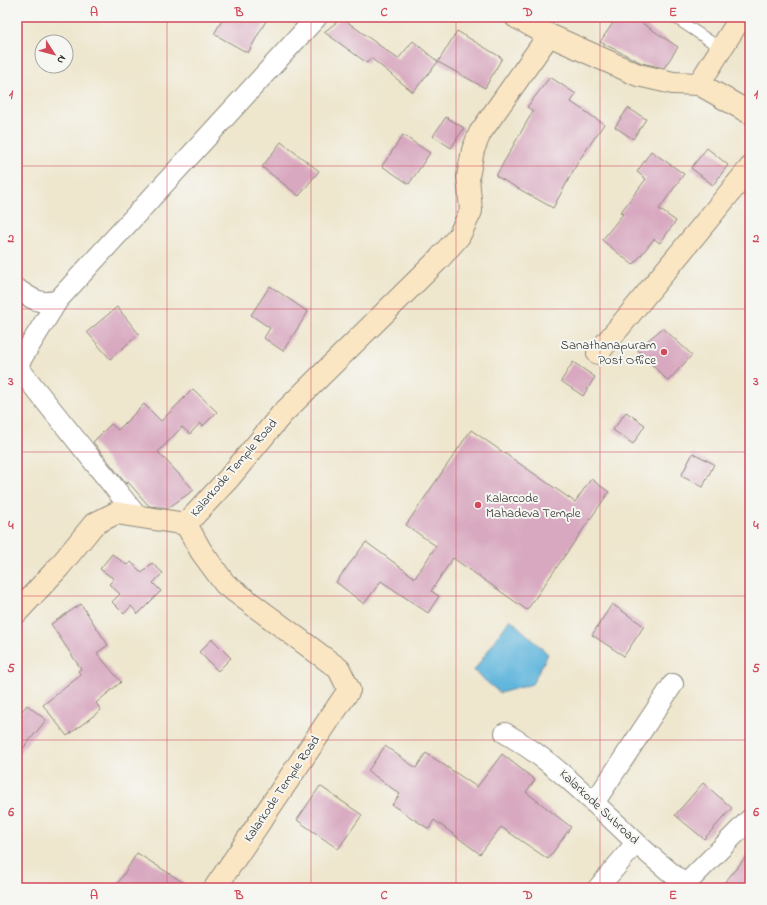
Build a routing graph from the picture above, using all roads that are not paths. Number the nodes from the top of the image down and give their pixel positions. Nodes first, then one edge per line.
1 (317, 17) edge
2 (516, 17) edge
3 (674, 17) edge
4 (741, 17) edge
5 (549, 35) junction
6 (722, 48) junction
7 (699, 84) junction
8 (750, 113) edge
9 (750, 168) edge
10 (17, 288) edge
11 (58, 300) junction
12 (598, 353) dead end
13 (137, 516) junction
14 (186, 524) junction
15 (17, 612) edge
16 (673, 684) dead end
17 (505, 733) dead end
18 (594, 802) junction
19 (750, 819) edge
20 (636, 843) junction
21 (687, 886) edge
22 (215, 888) edge
23 (598, 888) edge

1 - 11 street
2 - 5 main road
3 - 6 lane
4 - 6 main road
5 - 7 main road
5 - 14 main road, Kalarkode Temple Road
6 - 7 main road
7 - 8 main road
9 - 12 main road
10 - 11 street
11 - 13 street
13 - 14 main road
13 - 15 main road
14 - 22 main road, Kalarkode Temple Road
16 - 18 street
17 - 18 street, Kalarkode Subroad
18 - 20 street, Kalarkode Subroad
19 - 21 street
20 - 21 street, Kalarkode Subroad
20 - 23 street

